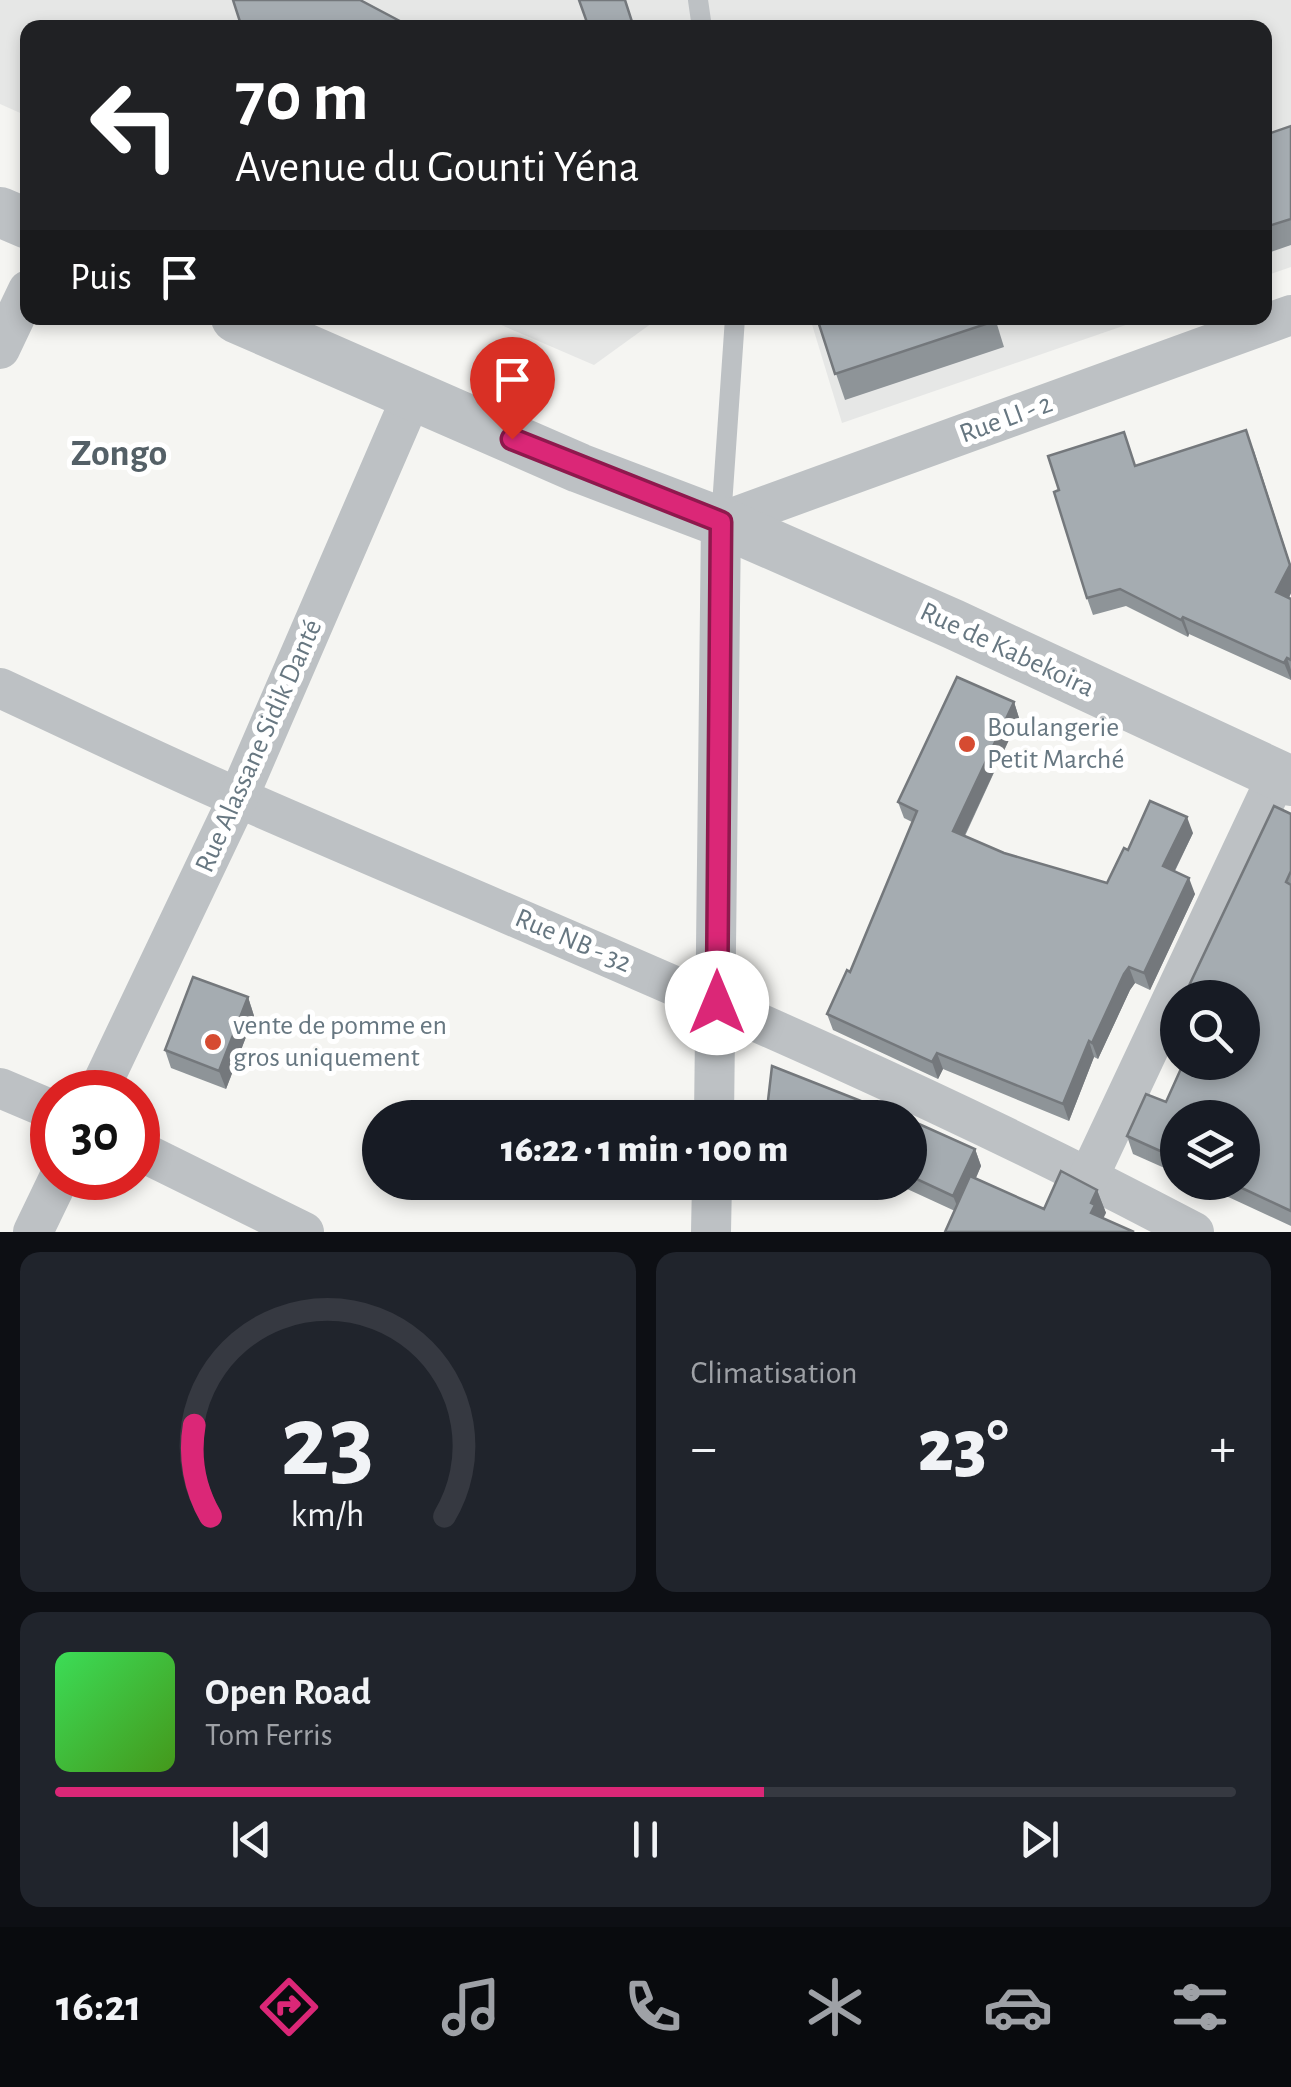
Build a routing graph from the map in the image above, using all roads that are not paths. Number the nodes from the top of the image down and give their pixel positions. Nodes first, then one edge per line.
1 (20, 307) edge
2 (252, 325) edge
3 (735, 325) edge
4 (1263, 325) edge
5 (0, 350) edge
6 (412, 396) junction
7 (721, 522) junction
8 (0, 688) edge
9 (1284, 777) edge
10 (238, 798) junction
11 (717, 1003) junction
12 (108, 1070) edge
13 (0, 1088) edge
14 (714, 1100) edge
15 (30, 1101) edge
16 (160, 1161) edge
17 (1089, 1176) junction
18 (48, 1200) edge
19 (712, 1200) edge
20 (33, 1232) edge
21 (304, 1232) edge
22 (711, 1232) edge
23 (1194, 1232) edge

1 - 5 street
2 - 6 street, Rue de Kabekoira
3 - 7 lane
4 - 7 street, Rue LI - 2
6 - 7 street, Rue de Kabekoira
6 - 10 street, Rue Alassane Sidik Danté
7 - 9 street, Rue de Kabekoira
7 - 11 street
8 - 10 street, Rue NB - 32
9 - 17 street
10 - 11 street, Rue NB - 32
10 - 12 street, Rue Alassane Sidik Danté
11 - 14 street
11 - 17 street, Rue NB - 32
13 - 15 street
16 - 21 street
17 - 23 street, Rue NB - 32
18 - 20 street
19 - 22 street

